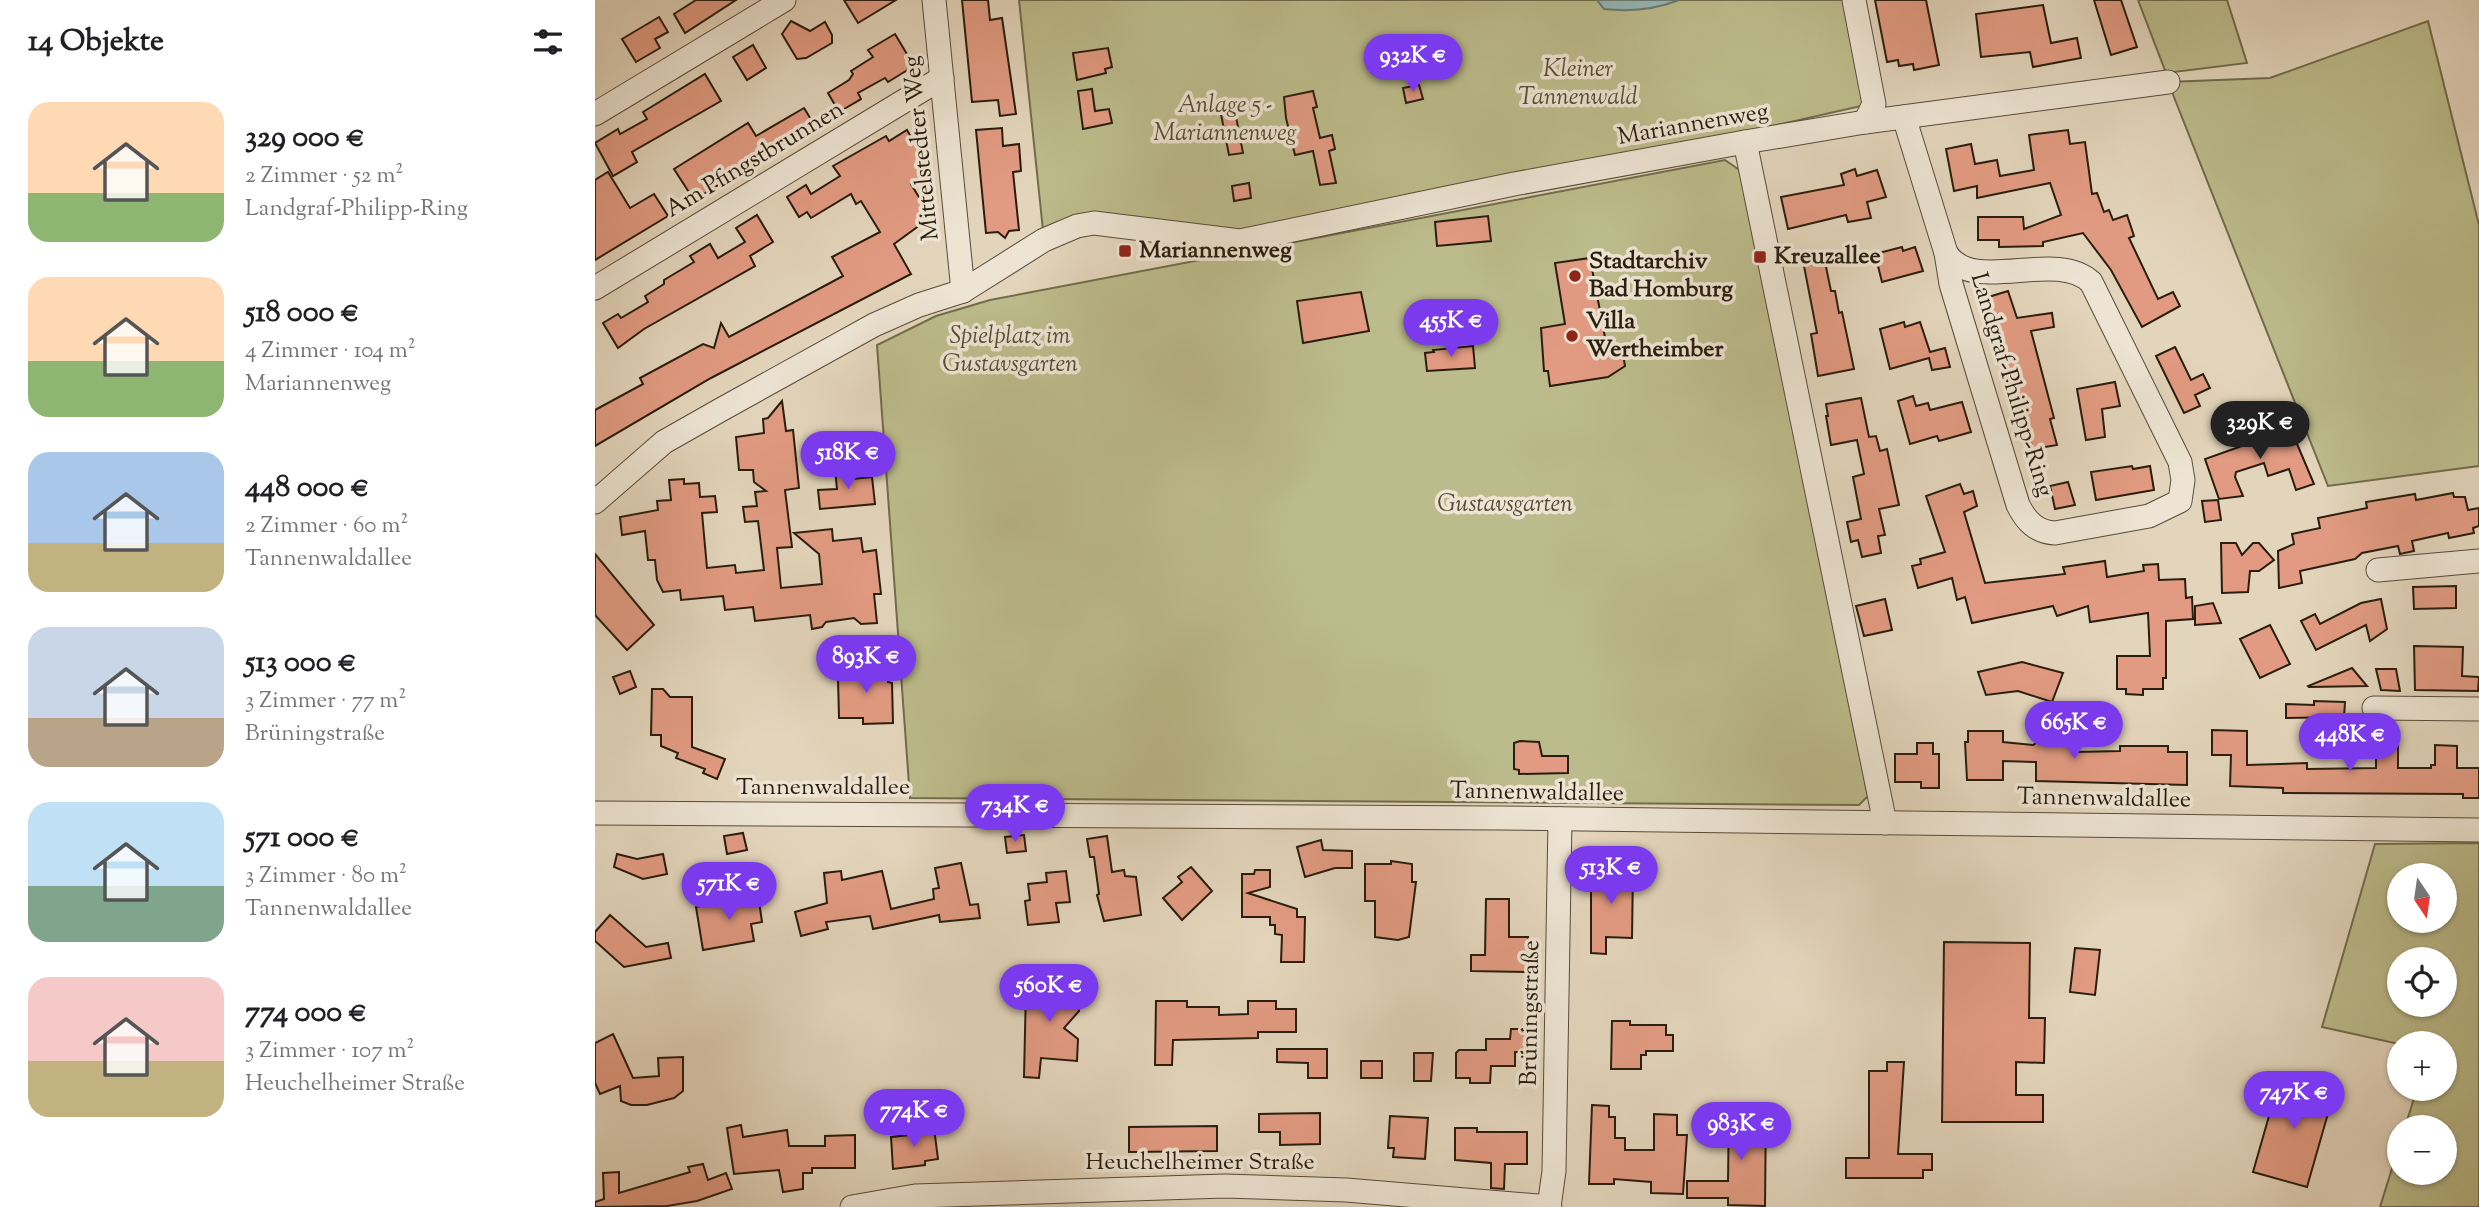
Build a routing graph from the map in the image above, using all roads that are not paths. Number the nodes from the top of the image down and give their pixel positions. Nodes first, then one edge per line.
1 (784, 0) edge
2 (934, 0) edge
3 (1854, 0) edge
4 (942, 78) junction
5 (2168, 82) dead end
6 (595, 114) edge
7 (1904, 117) junction
8 (1865, 122) junction
9 (1745, 142) junction
10 (1946, 253) junction
11 (595, 288) edge
12 (963, 291) junction
13 (595, 502) edge
14 (2479, 561) edge
15 (2378, 570) dead end
16 (2374, 708) dead end
17 (2479, 709) edge
18 (595, 813) edge
19 (1560, 819) junction
20 (1885, 823) junction
21 (2479, 830) edge
22 (1344, 1198) edge
23 (1004, 1199) edge
24 (852, 1207) edge
25 (1549, 1207) edge

1 - 6 street
2 - 4 street, Mittelstedter Weg
3 - 8 street
4 - 11 street, Am Pfingstbrunnen
4 - 12 street, Mittelstedter Weg
5 - 7 street, Mariannenweg
7 - 8 street, Mariannenweg
7 - 10 street, Landgraf-Philipp-Ring
8 - 9 street, Mariannenweg
9 - 12 street, Mariannenweg
9 - 20 street
10 - 10 street, Landgraf-Philipp-Ring
12 - 13 street, Mariannenweg
14 - 15 street
16 - 17 street
18 - 19 street, Tannenwaldallee
19 - 20 street, Tannenwaldallee
19 - 25 street, Brüningstraße
20 - 21 street, Tannenwaldallee
22 - 23 street, Heuchelheimer Straße
22 - 25 street, Heuchelheimer Straße
23 - 24 street, Heuchelheimer Straße

